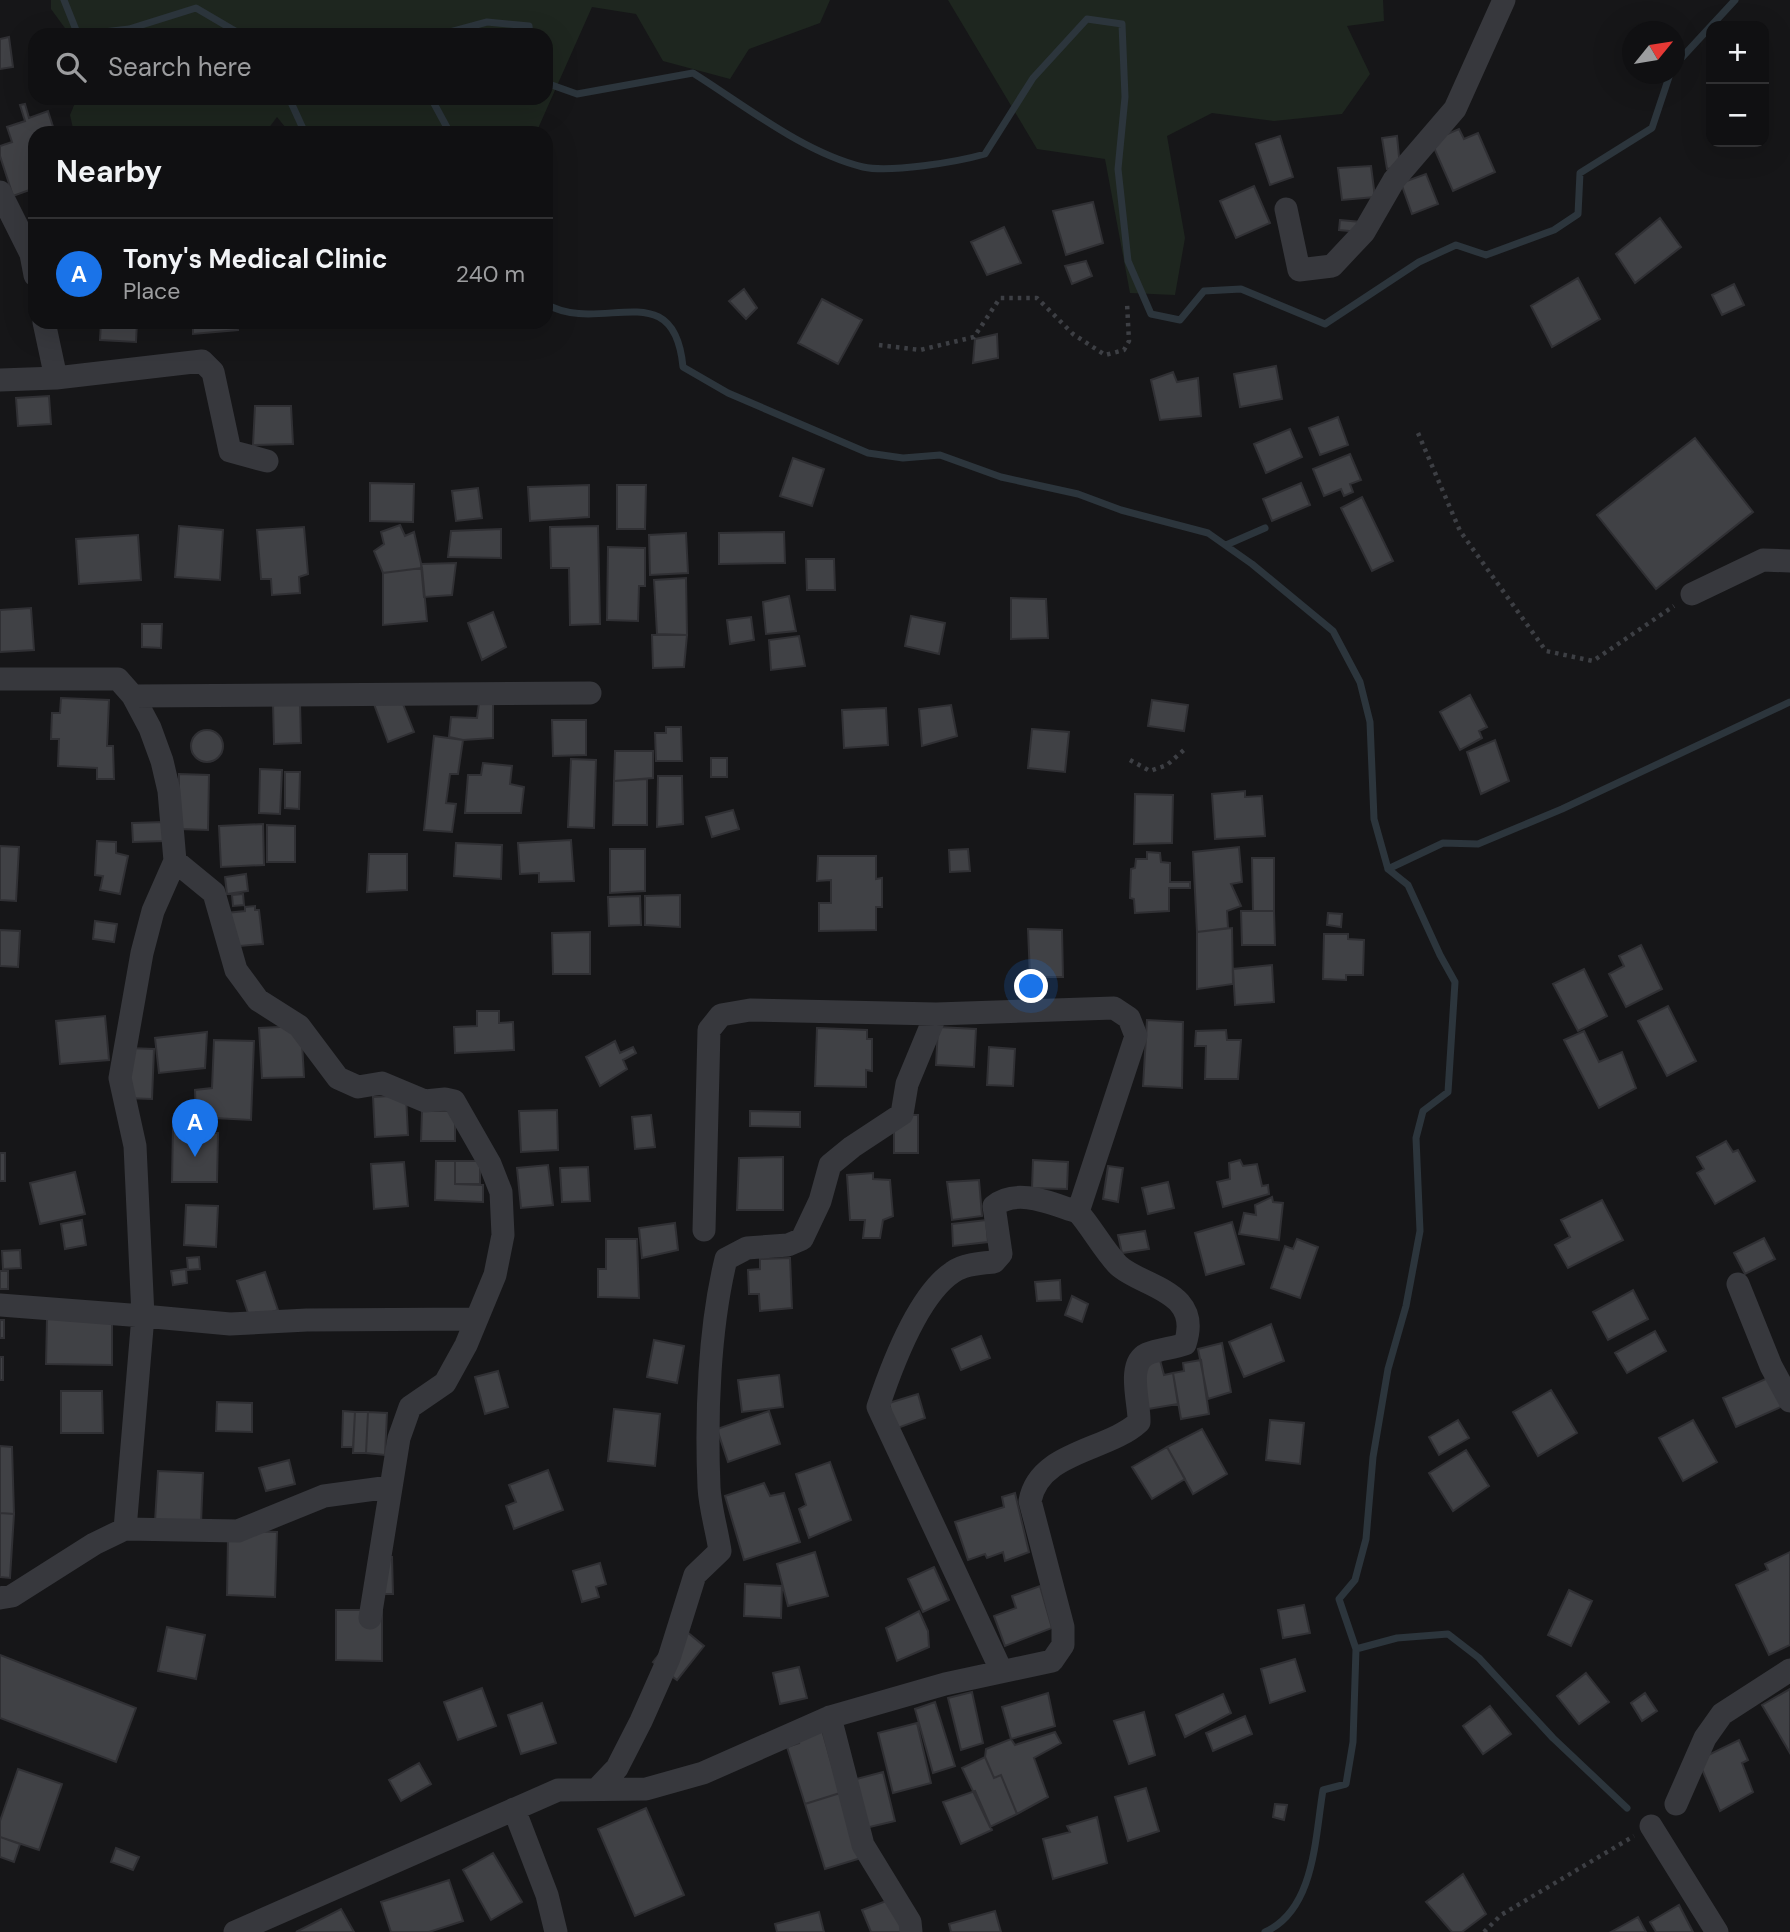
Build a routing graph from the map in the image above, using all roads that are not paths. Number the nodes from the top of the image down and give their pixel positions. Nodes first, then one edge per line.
1 (1504, 0) edge
2 (0, 192) edge
3 (1286, 209) dead end
4 (28, 248) edge
5 (46, 329) edge
6 (56, 378) junction
7 (0, 380) edge
8 (267, 461) dead end
9 (1790, 561) edge
10 (1692, 594) road end
11 (0, 679) edge
12 (590, 693) dead end
13 (133, 696) junction
14 (175, 861) junction
15 (936, 1014) junction
16 (1078, 1212) junction
17 (704, 1230) dead end
18 (1738, 1284) dead end
19 (0, 1305) edge
20 (143, 1316) junction
21 (476, 1319) junction
22 (1790, 1401) edge
23 (390, 1487) junction
24 (125, 1529) junction
25 (0, 1598) edge
26 (370, 1618) dead end
27 (1001, 1670) junction
28 (1790, 1670) edge
29 (830, 1717) junction
30 (598, 1788) junction
31 (1676, 1804) dead end
32 (513, 1809) junction
33 (1651, 1826) road end
34 (235, 1932) edge
35 (556, 1932) edge
36 (911, 1932) edge
37 (1717, 1932) edge

1 - 3 street
2 - 4 street
5 - 6 street
6 - 7 street
6 - 8 street
9 - 10 street
11 - 13 street
12 - 13 street
13 - 14 street
14 - 20 street
14 - 21 street
15 - 16 street
15 - 17 street
15 - 30 street
16 - 27 street
16 - 27 street
18 - 22 street
19 - 20 street
20 - 21 street
20 - 24 street
21 - 23 street
23 - 24 street
23 - 26 street
24 - 25 street
27 - 29 street
28 - 31 street
29 - 30 street
29 - 36 street
30 - 32 street
32 - 34 street
32 - 35 street
33 - 37 street

